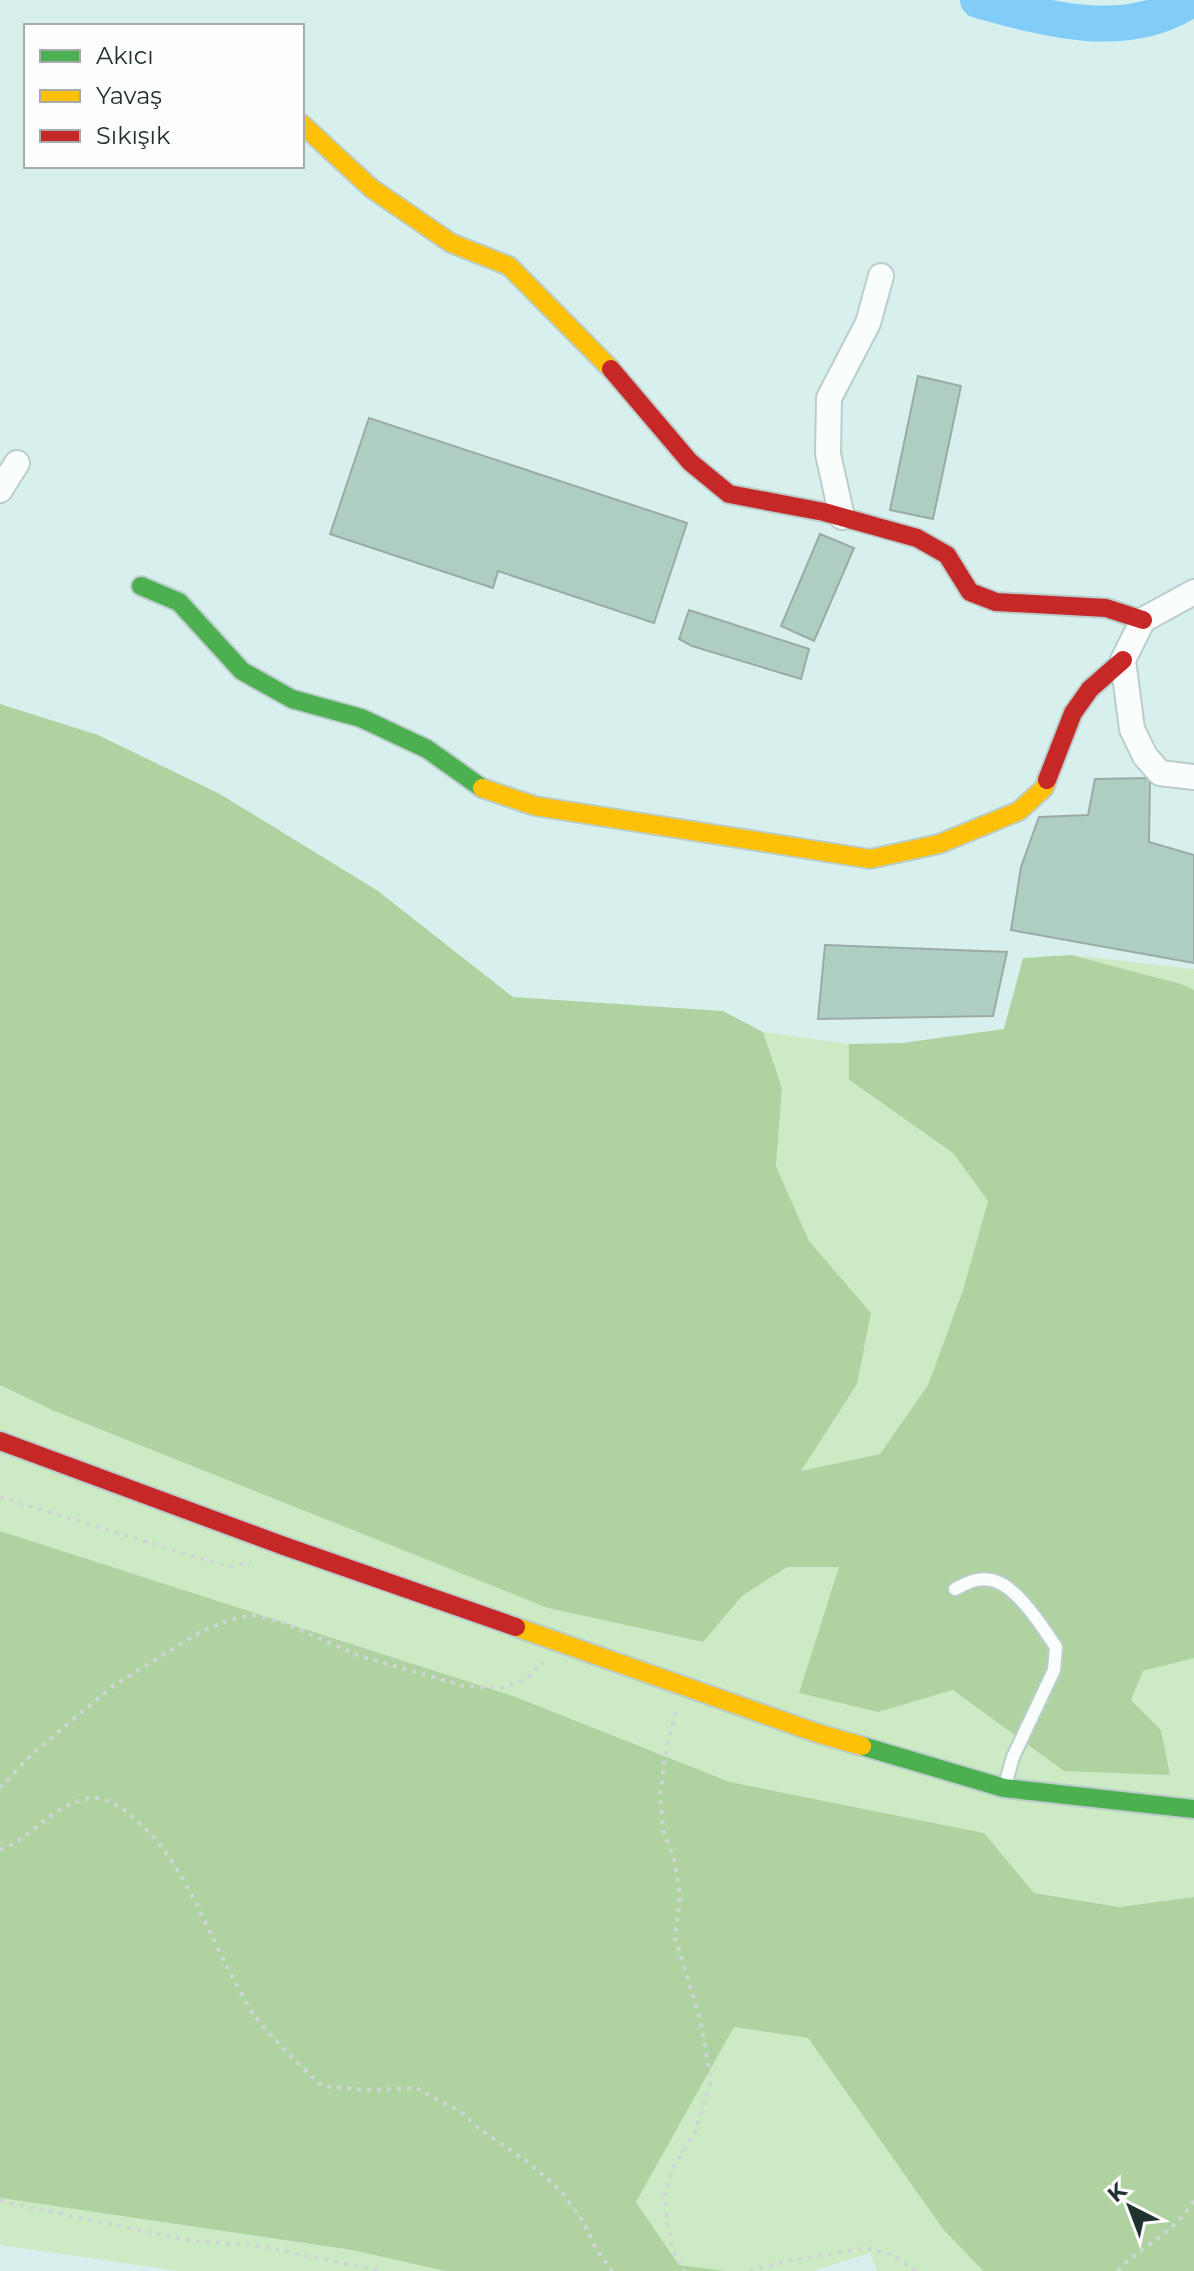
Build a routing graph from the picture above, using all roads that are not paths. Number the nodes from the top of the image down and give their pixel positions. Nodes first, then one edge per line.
1 (304, 126) edge
2 (881, 276) dead end
3 (17, 463) dead end
4 (0, 490) edge
5 (842, 517) junction
6 (141, 586) dead end
7 (1194, 592) edge
8 (1143, 620) junction
9 (1123, 660) junction
10 (1194, 777) edge
11 (0, 1441) edge
12 (955, 1589) dead end
13 (1004, 1788) junction
14 (1194, 1809) edge

1 - 5 street
2 - 5 street
3 - 4 street
5 - 8 street
6 - 9 street
7 - 8 street
8 - 9 street
9 - 10 street
11 - 13 street
12 - 13 lane
13 - 14 street

